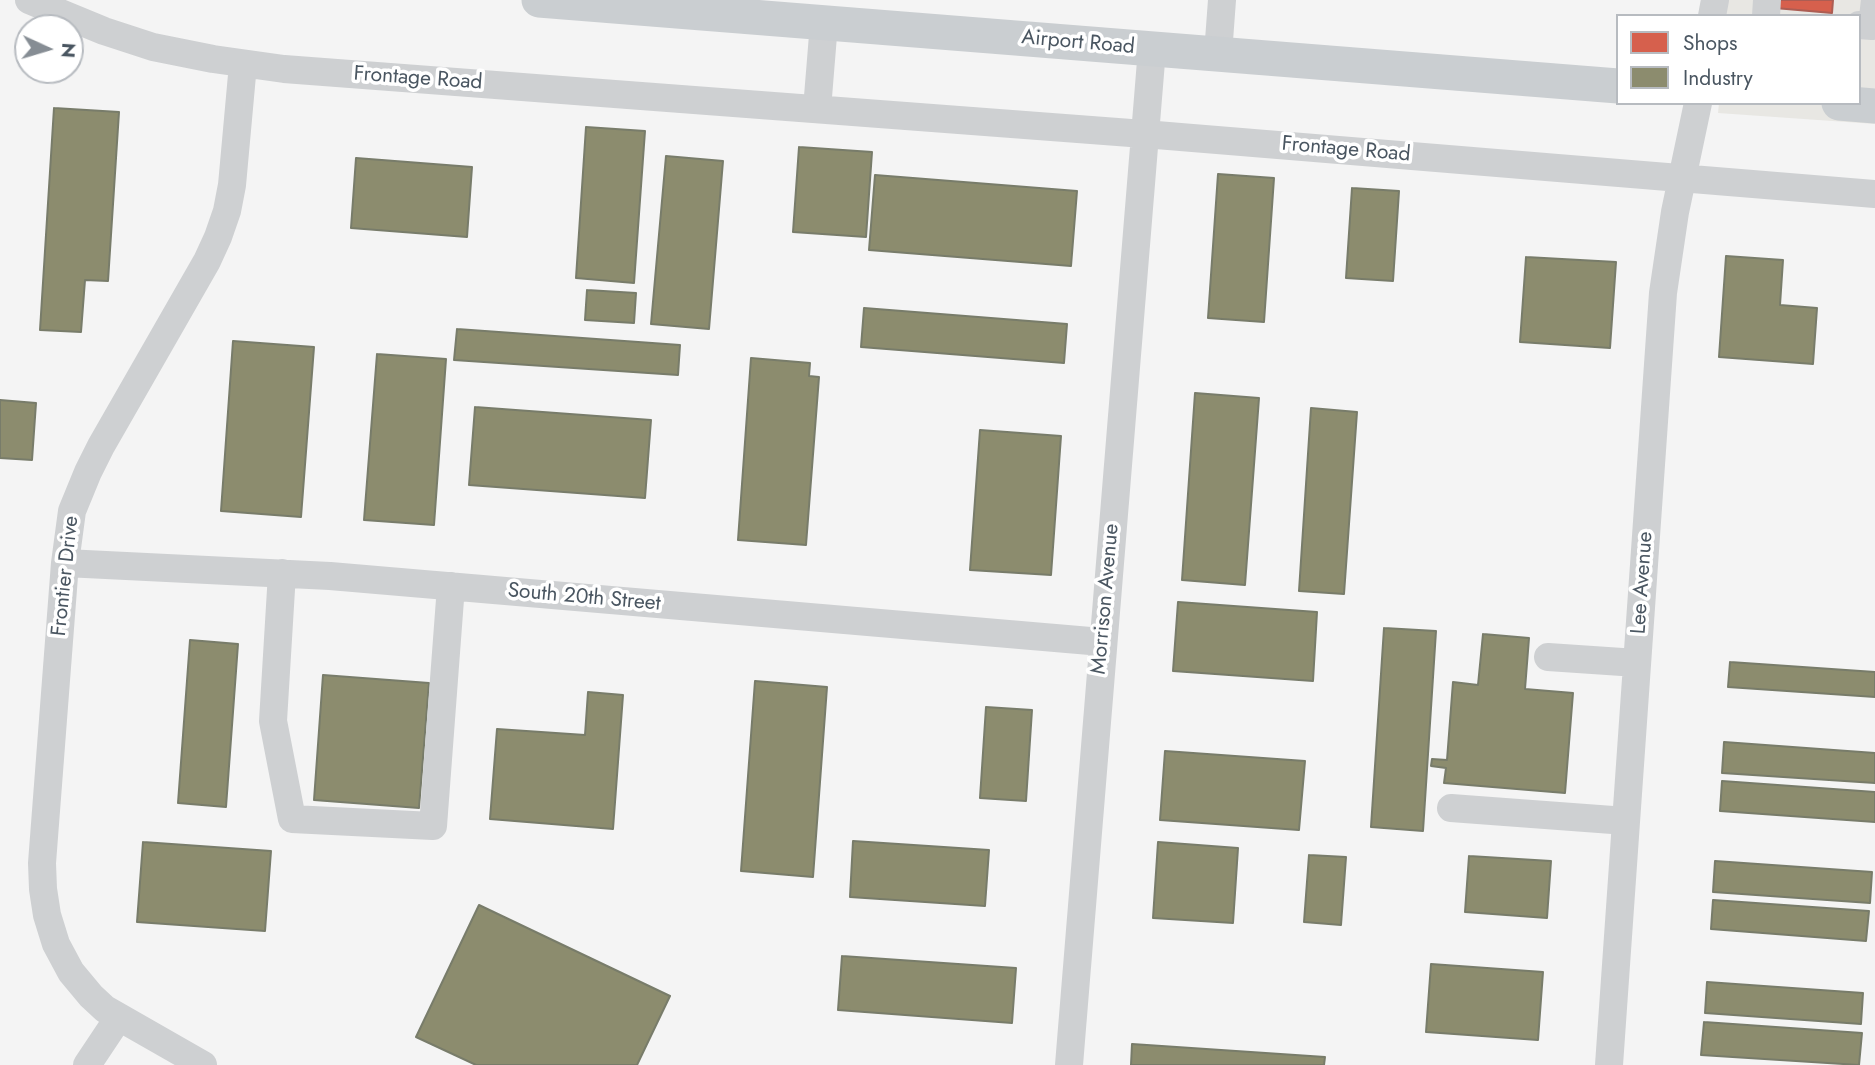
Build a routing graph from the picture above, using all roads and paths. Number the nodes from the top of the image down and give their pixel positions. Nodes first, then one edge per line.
1 (29, 0) edge
2 (539, 0) edge
3 (1222, 0) edge
4 (824, 23) junction
5 (1152, 48) junction
6 (1217, 54) junction
7 (243, 64) junction
8 (1616, 86) edge
9 (1698, 105) edge
10 (817, 110) junction
11 (1144, 134) junction
12 (1682, 178) junction
13 (1875, 194) edge
14 (65, 563) junction
15 (282, 573) junction
16 (451, 586) junction
17 (1102, 642) junction
18 (1548, 657) dead end
19 (1637, 663) junction
20 (1451, 808) dead end
21 (1626, 821) junction
22 (119, 1017) junction
23 (88, 1065) edge
24 (203, 1065) edge
25 (1069, 1065) edge
26 (1609, 1065) edge

1 - 7 street, Frontage Road
2 - 4 main road, Airport Road
3 - 6 street
4 - 5 main road, Airport Road
4 - 10 street
5 - 6 main road, Airport Road
5 - 11 street, Morrison Avenue
6 - 8 main road, Airport Road
7 - 10 street, Frontage Road
7 - 14 street, Frontier Drive
9 - 12 street, Lee Avenue
10 - 11 street, Frontage Road
11 - 12 street, Frontage Road
11 - 17 street, Morrison Avenue
12 - 13 street, Frontage Road
12 - 19 street, Lee Avenue
14 - 15 street, South 20th Street
14 - 22 street, Frontier Drive
15 - 16 street, South 20th Street
15 - 16 street
16 - 17 street, South 20th Street
17 - 25 street, Morrison Avenue
18 - 19 street
19 - 21 street, Lee Avenue
20 - 21 street
21 - 26 street, Lee Avenue
22 - 23 street
22 - 24 street, Frontier Drive

